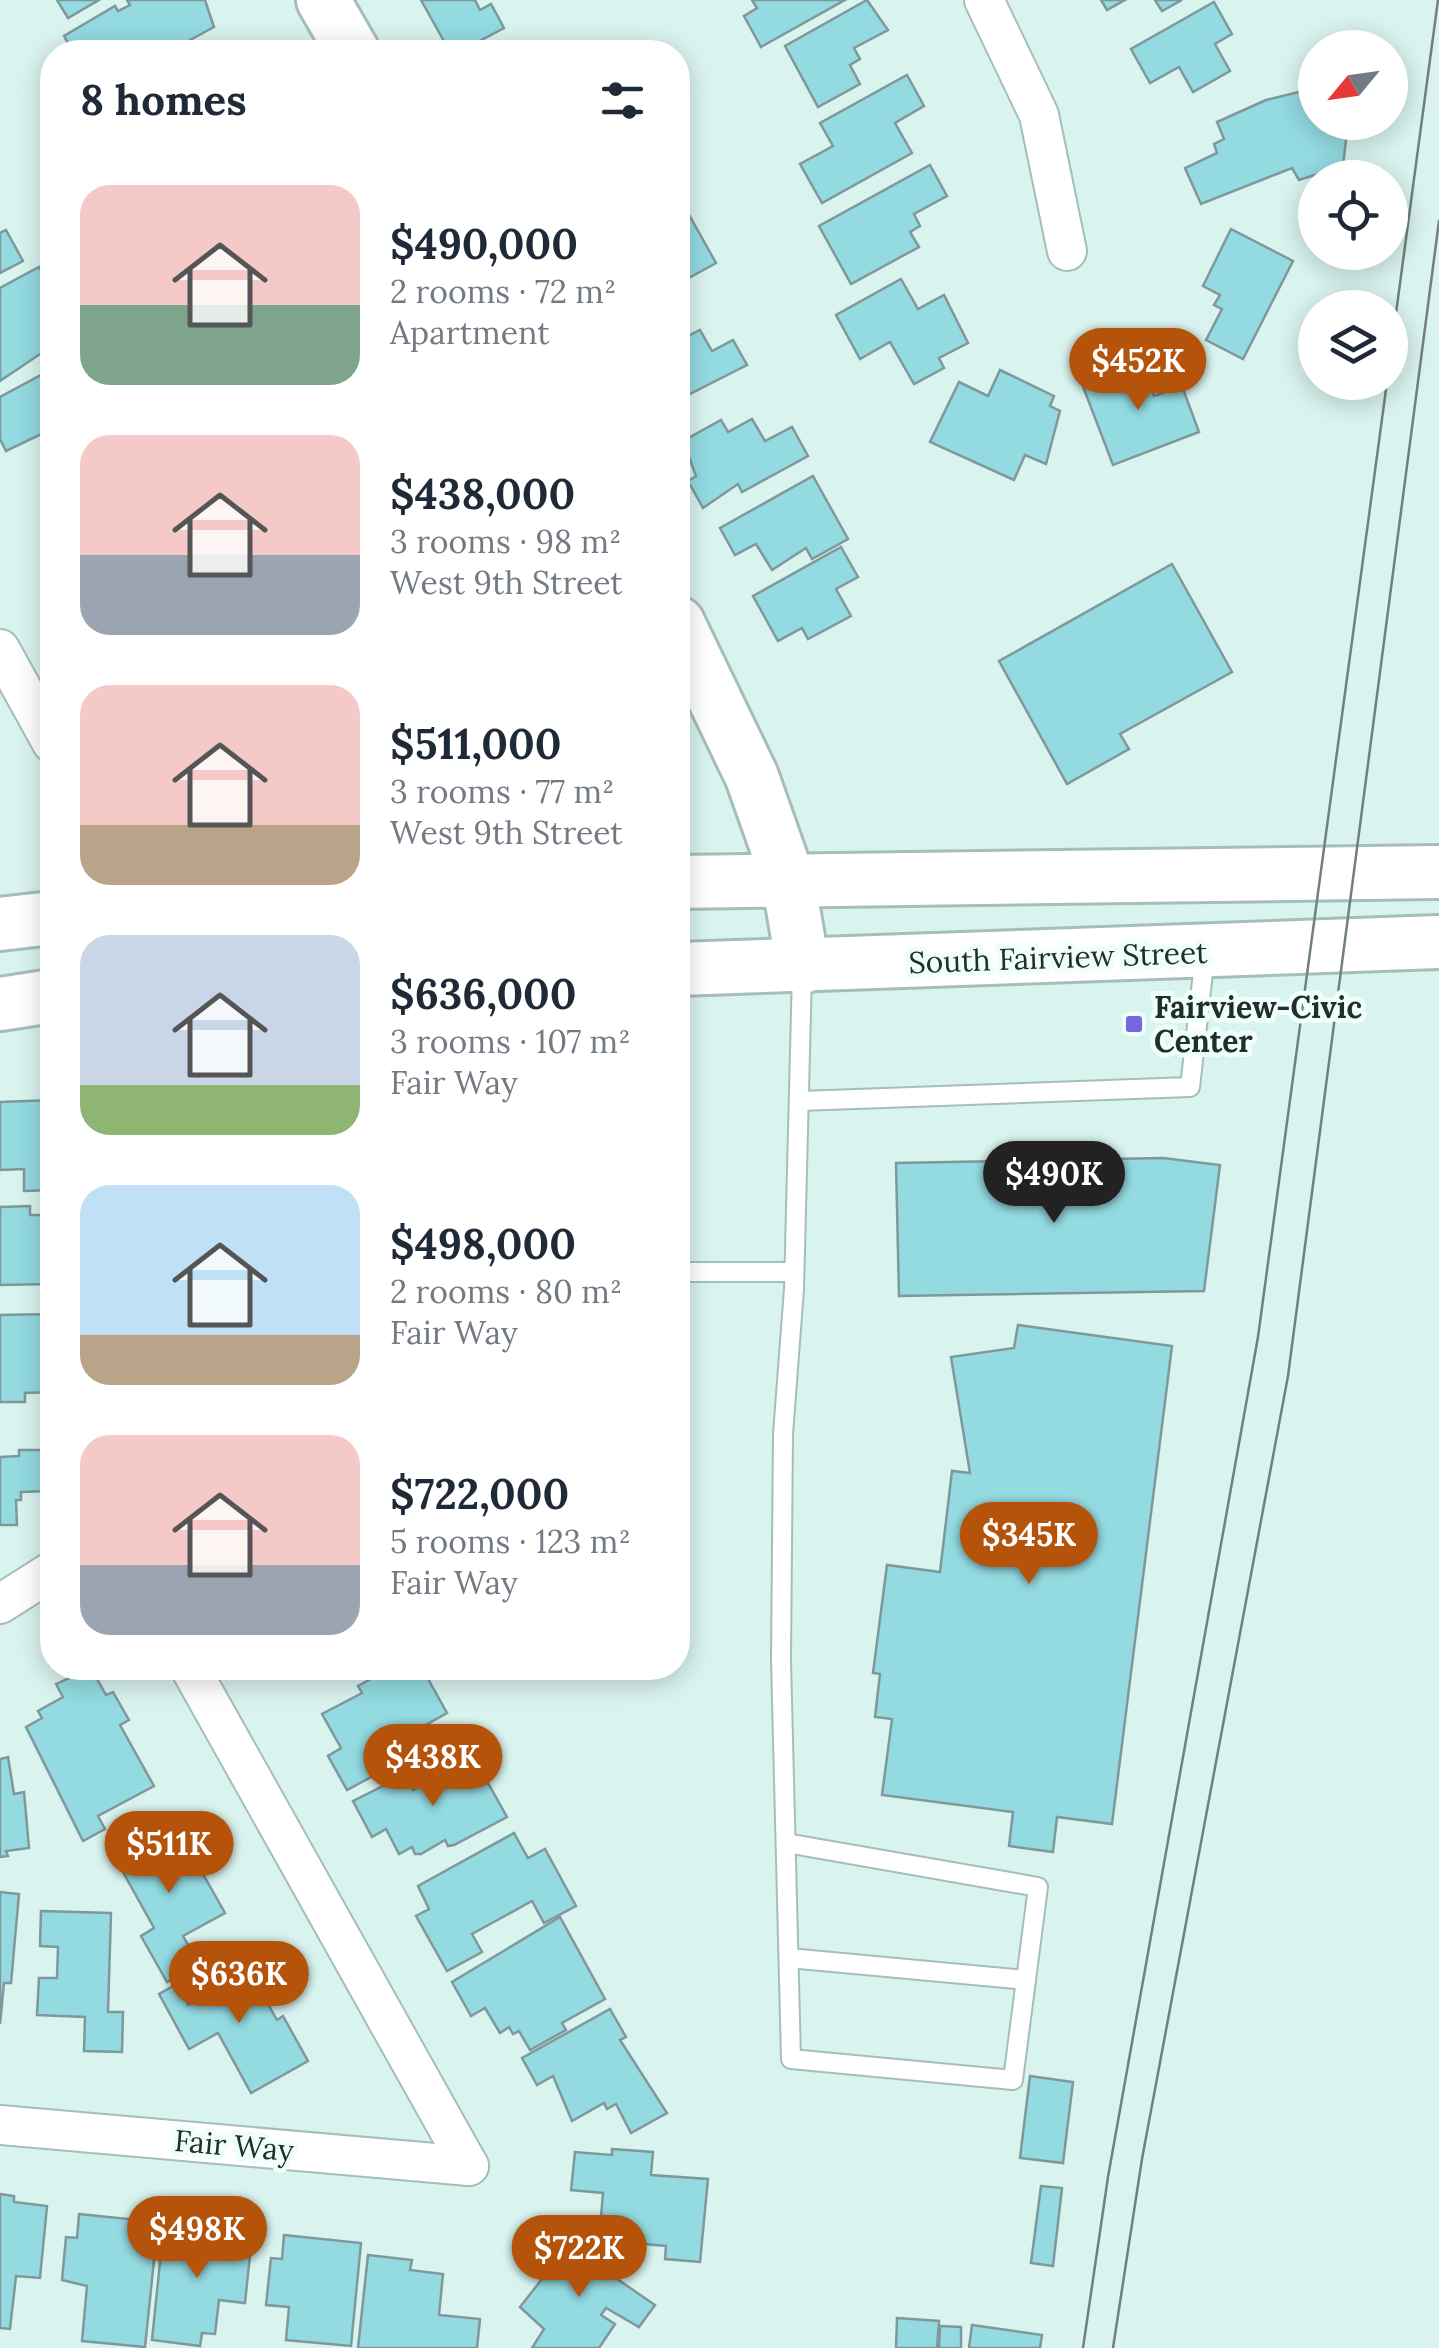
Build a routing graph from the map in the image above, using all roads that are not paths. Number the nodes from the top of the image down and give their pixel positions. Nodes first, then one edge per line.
1 (323, 0) edge
2 (984, 0) edge
3 (346, 40) edge
4 (1067, 251) dead end
5 (0, 649) edge
6 (690, 649) edge
7 (40, 721) edge
8 (1439, 872) edge
9 (788, 879) junction
10 (690, 882) edge
11 (40, 919) edge
12 (0, 924) edge
13 (1439, 942) edge
14 (1205, 952) junction
15 (802, 967) junction
16 (690, 968) edge
17 (40, 998) edge
18 (0, 1004) edge
19 (799, 1101) junction
20 (690, 1272) edge
21 (794, 1272) junction
22 (40, 1579) edge
23 (0, 1604) edge
24 (197, 1680) edge
25 (786, 1843) junction
26 (789, 1958) junction
27 (1026, 1980) junction
28 (0, 2124) edge

1 - 3 main road
2 - 4 street
5 - 7 street
6 - 9 main road
8 - 9 main road
9 - 10 main road
9 - 15 main road
11 - 12 main road
13 - 14 main road, South Fairview Street
14 - 15 main road, South Fairview Street
14 - 19 lane
15 - 16 main road, South Fairview Street
15 - 19 lane
17 - 18 main road
19 - 21 lane
20 - 21 lane
21 - 25 lane
22 - 23 street
24 - 28 street, Fair Way
25 - 26 lane
25 - 27 lane
26 - 27 lane
26 - 27 lane

